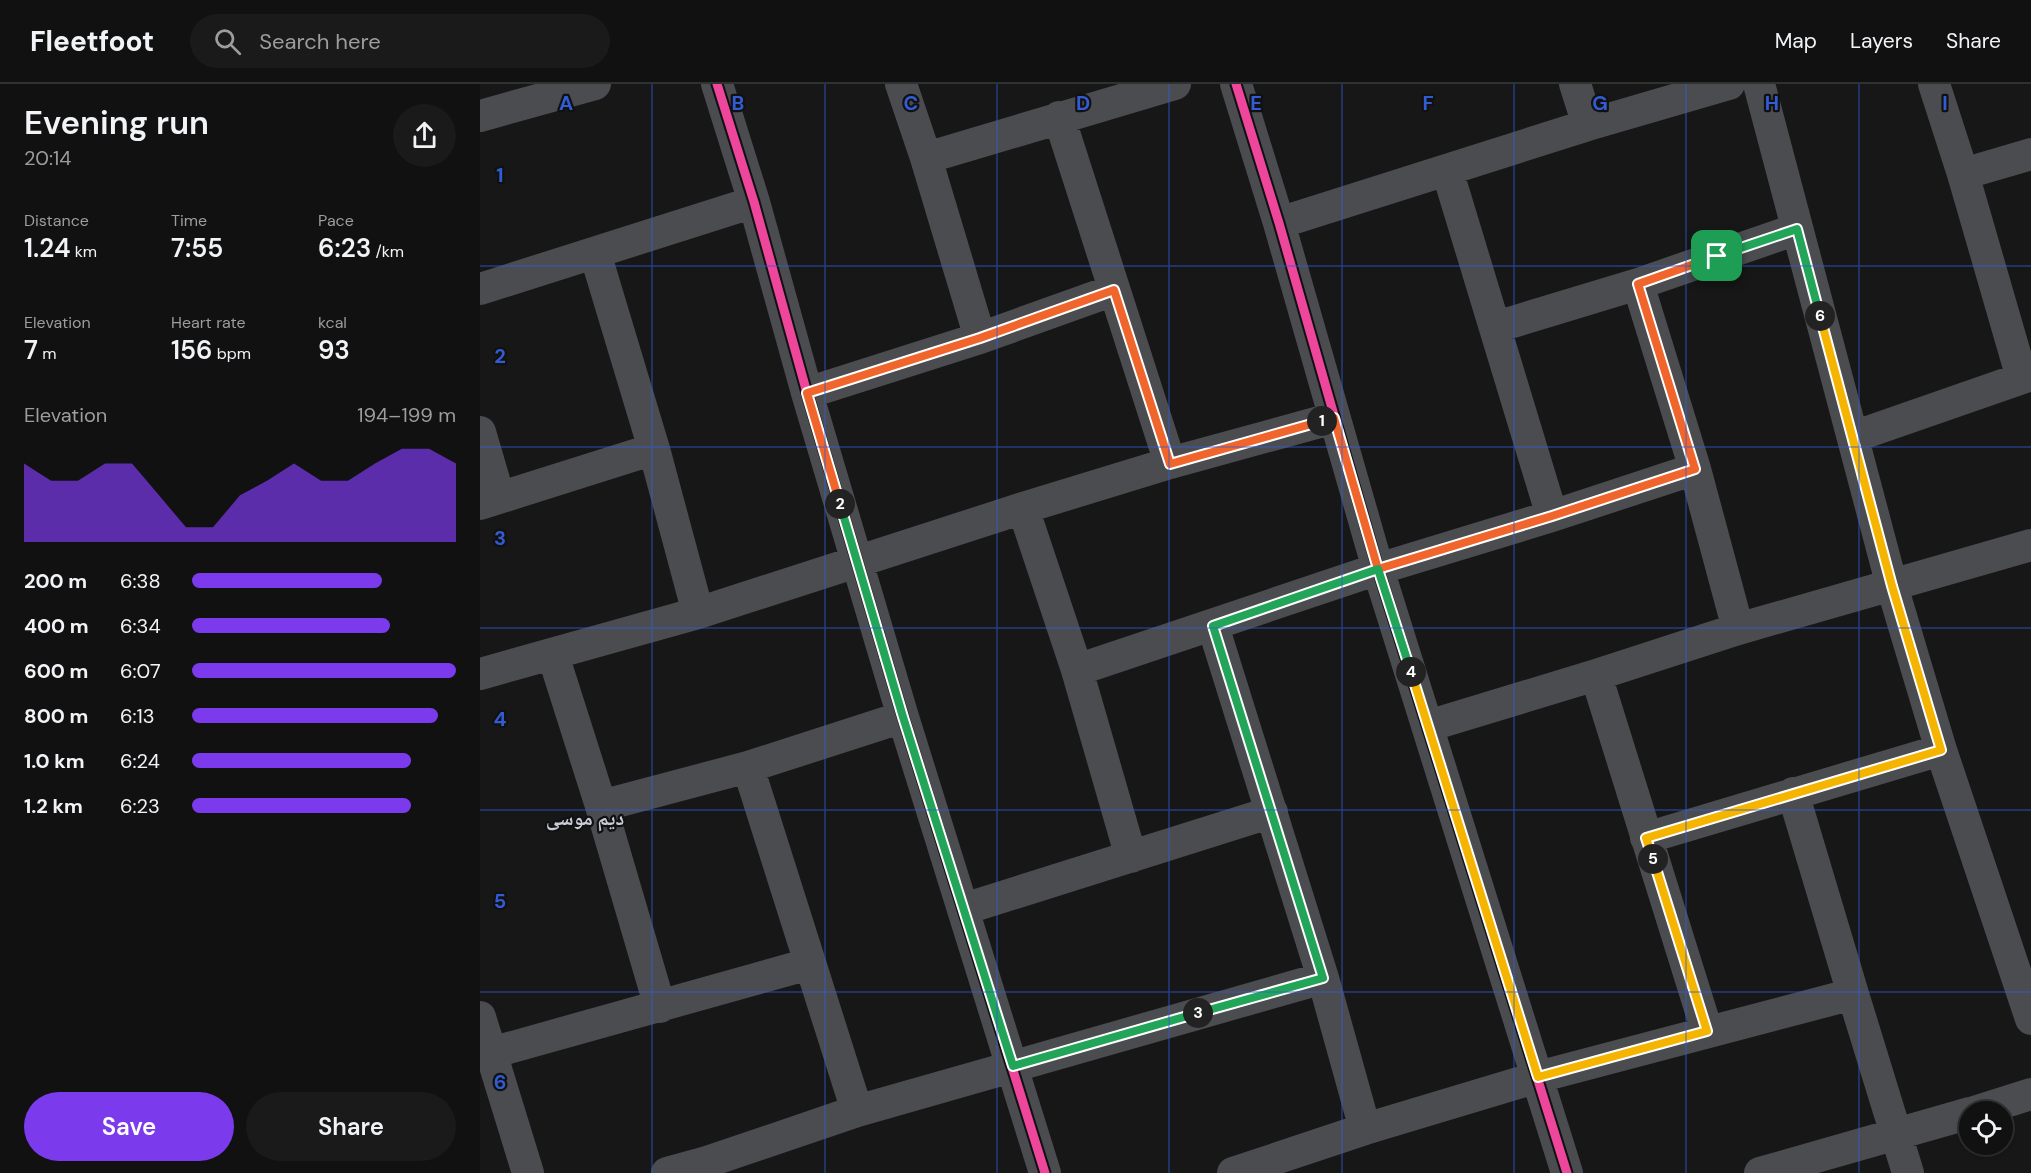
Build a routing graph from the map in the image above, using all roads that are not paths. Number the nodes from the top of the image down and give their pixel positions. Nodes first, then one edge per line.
1 (595, 84) edge
2 (717, 84) edge
3 (901, 84) edge
4 (1175, 84) edge
5 (1236, 84) edge
6 (1575, 84) edge
7 (1729, 84) edge
8 (1759, 84) edge
9 (1934, 84) edge
10 (552, 90) edge
11 (480, 116) edge
12 (1059, 117) junction
13 (1588, 125) junction
14 (2031, 154) edge
15 (926, 158) junction
16 (1447, 170) junction
17 (1963, 174) junction
18 (754, 202) junction
19 (1280, 223) junction
20 (1797, 229) junction
21 (595, 253) junction
22 (1638, 284) junction
23 (480, 289) edge
24 (1114, 290) junction
25 (1496, 327) junction
26 (980, 338) junction
27 (2026, 377) edge
28 (807, 393) junction
29 (1334, 418) junction
30 (480, 432) edge
31 (1852, 437) junction
32 (654, 449) junction
33 (1170, 464) junction
34 (1695, 469) junction
35 (490, 500) edge
36 (1023, 508) junction
37 (1552, 516) junction
38 (2031, 545) edge
39 (857, 560) junction
40 (1378, 569) junction
41 (1892, 586) junction
42 (698, 613) junction
43 (1213, 626) junction
44 (1738, 629) junction
45 (553, 655) junction
46 (1077, 670) junction
47 (480, 674) edge
48 (1596, 675) junction
49 (903, 717) junction
50 (1428, 726) junction
51 (1941, 750) junction
52 (748, 767) junction
53 (1793, 793) junction
54 (601, 806) junction
55 (1272, 812) junction
56 (1646, 838) junction
57 (1131, 857) junction
58 (964, 909) junction
59 (2019, 940) edge
60 (809, 964) junction
61 (1323, 978) junction
62 (1853, 994) junction
63 (660, 1007) junction
64 (480, 1017) edge
65 (2031, 1019) edge
66 (1707, 1031) junction
67 (491, 1053) junction
68 (1013, 1066) junction
69 (1538, 1077) junction
70 (2031, 1094) edge
71 (2008, 1101) edge
72 (857, 1111) junction
73 (1959, 1116) edge
74 (1365, 1129) junction
75 (1897, 1135) junction
76 (709, 1167) edge
77 (528, 1173) edge
78 (667, 1173) edge
79 (1046, 1173) edge
80 (1233, 1173) edge
81 (1567, 1173) edge
82 (1760, 1173) edge
83 (1908, 1173) edge

1 - 10 street
2 - 18 street
3 - 15 street
4 - 12 street
5 - 19 street
6 - 13 street
7 - 13 street
8 - 20 street
9 - 17 street
10 - 11 street
12 - 15 street
12 - 24 street
13 - 16 street
14 - 17 street
15 - 26 street
16 - 19 street
16 - 25 street
17 - 27 street
18 - 21 street
18 - 28 street
19 - 29 street
20 - 22 street
20 - 31 street
21 - 23 street
21 - 32 street
22 - 25 street
22 - 34 street
24 - 26 street
24 - 33 street
25 - 37 street
26 - 28 street
27 - 31 street
28 - 39 street
29 - 33 street
29 - 40 street
30 - 35 street
31 - 41 street
32 - 35 street
32 - 42 street
33 - 36 street
34 - 37 street
34 - 44 street
36 - 39 street
36 - 46 street
37 - 40 street
38 - 41 street
39 - 42 street
39 - 49 street
40 - 43 street
40 - 50 street
41 - 44 street
41 - 51 street
42 - 45 street
43 - 46 street
43 - 55 street
44 - 48 street
45 - 47 street
45 - 54 street
46 - 57 street
48 - 50 street
48 - 56 street
49 - 52 street
49 - 58 street
50 - 69 street
51 - 53 street
51 - 59 street
52 - 54 street
52 - 60 street
53 - 56 street
53 - 62 street
54 - 63 street
55 - 57 street
55 - 61 street
56 - 66 street
57 - 58 street
58 - 68 street
59 - 65 street
60 - 63 street
60 - 72 street
61 - 68 street
61 - 74 street
62 - 66 street
62 - 75 street
63 - 67 street
64 - 67 street
66 - 69 street
67 - 77 street
68 - 72 street
68 - 79 street
69 - 74 street
69 - 81 street
70 - 71 street
72 - 76 street
73 - 75 street
74 - 80 street
75 - 82 street
75 - 83 street
76 - 78 street

